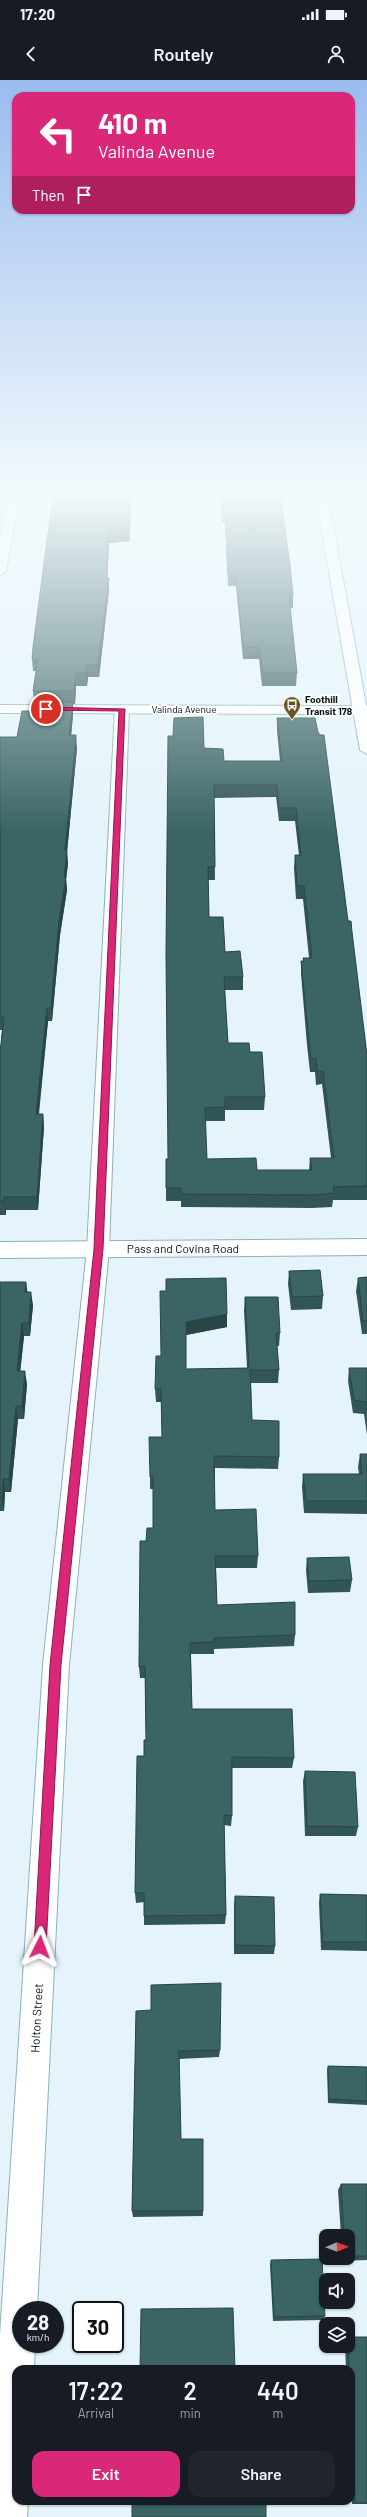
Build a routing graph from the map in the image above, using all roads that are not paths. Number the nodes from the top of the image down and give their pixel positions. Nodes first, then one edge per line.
1 (343, 606) edge
2 (0, 709) edge
3 (122, 709) junction
4 (364, 710) edge
5 (367, 750) edge
6 (367, 1247) edge
7 (98, 1249) junction
8 (0, 1250) edge
9 (16, 2365) edge
10 (12, 2444) edge
11 (8, 2517) edge

1 - 4 street
2 - 3 street, Valinda Avenue
3 - 4 street, Valinda Avenue
3 - 7 street, Holton Street
4 - 5 street
6 - 7 street, Pass and Covina Road
7 - 8 street, Pass and Covina Road
7 - 9 street, Holton Street
10 - 11 street, Holton Street

